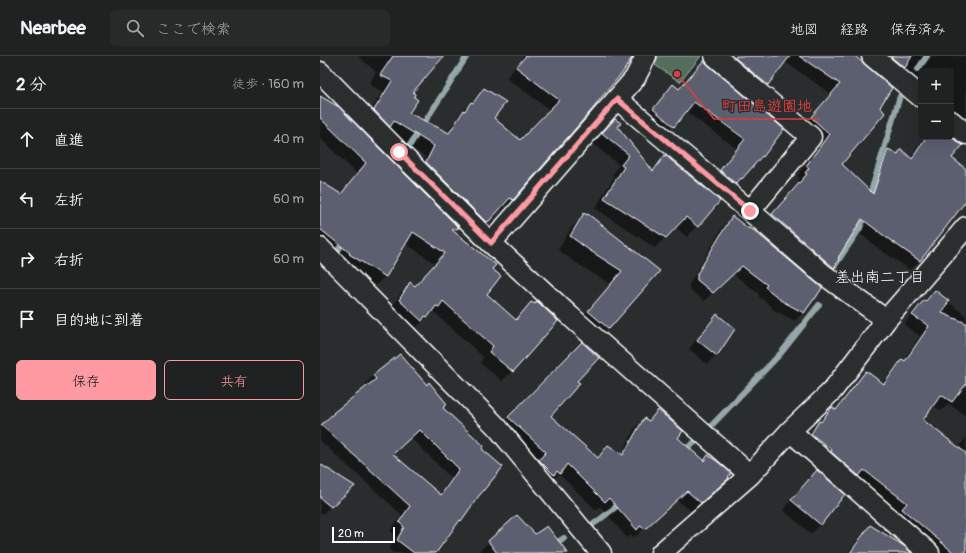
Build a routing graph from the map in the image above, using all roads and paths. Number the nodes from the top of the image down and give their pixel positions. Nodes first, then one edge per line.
1 (646, 56) edge
2 (715, 56) edge
3 (872, 56) edge
4 (320, 72) edge
5 (918, 94) edge
6 (617, 99) junction
7 (954, 124) edge
8 (966, 134) edge
9 (750, 211) junction
10 (966, 227) edge
11 (491, 243) junction
12 (320, 248) edge
13 (886, 320) junction
14 (790, 431) junction
15 (750, 475) junction
16 (601, 553) edge
17 (661, 553) edge
18 (929, 553) edge

1 - 6 street
2 - 9 street
3 - 5 street
4 - 11 street
6 - 9 street
6 - 11 street
7 - 8 street
9 - 13 street
10 - 13 street
11 - 15 street
12 - 16 street
13 - 14 street
14 - 15 street
14 - 18 street
15 - 17 street

